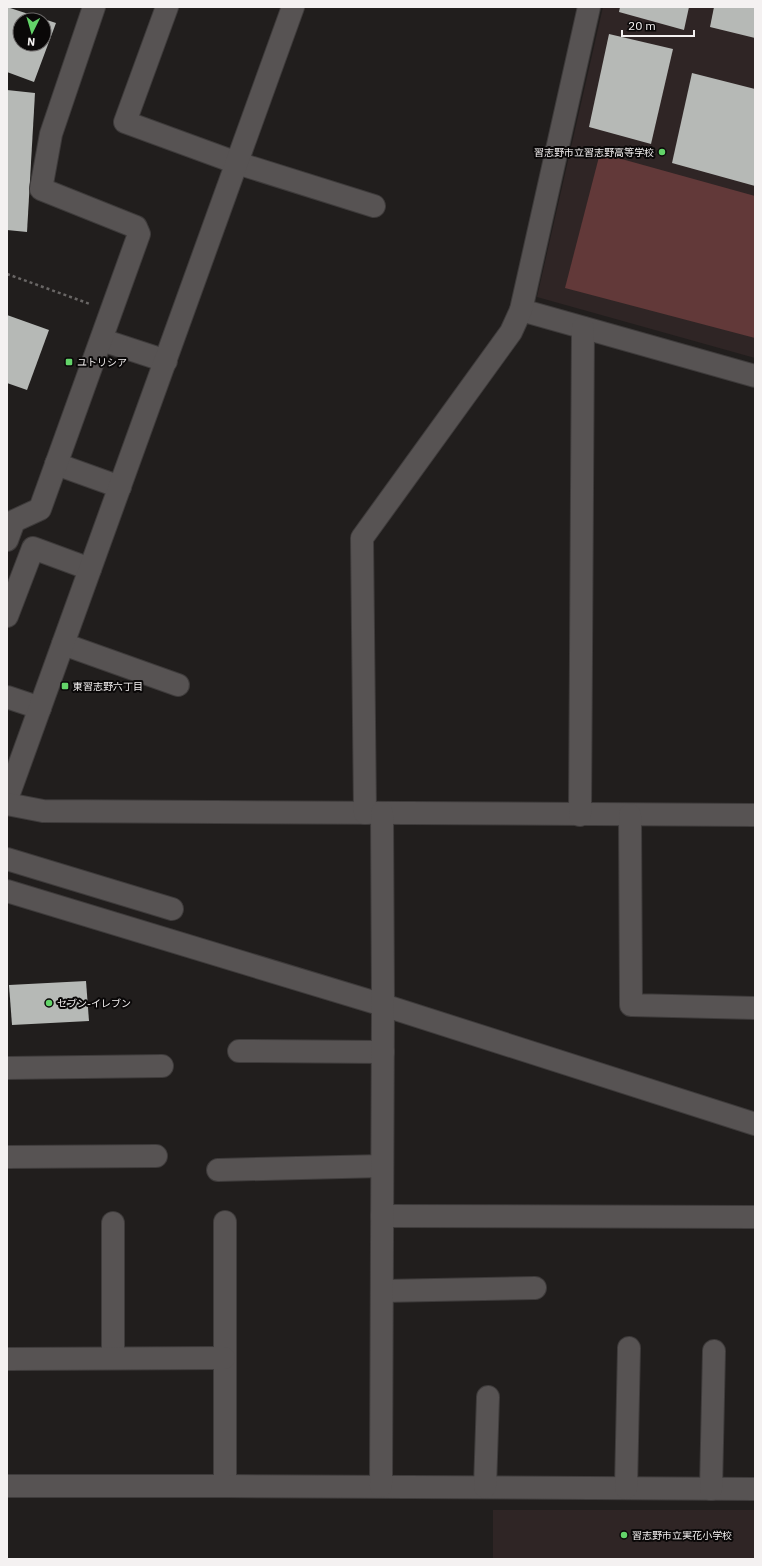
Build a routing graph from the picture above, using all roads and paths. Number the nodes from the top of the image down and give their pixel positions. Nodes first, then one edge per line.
1 (94, 7) edge
2 (166, 7) edge
3 (294, 7) edge
4 (589, 7) edge
5 (237, 163) junction
6 (374, 206) dead end
7 (7, 274) edge
8 (520, 310) junction
9 (112, 311) junction
10 (583, 328) junction
11 (102, 340) junction
12 (166, 361) junction
13 (755, 376) edge
14 (56, 464) junction
15 (120, 487) junction
16 (7, 540) edge
17 (90, 569) junction
18 (7, 616) edge
19 (63, 644) junction
20 (178, 685) dead end
21 (7, 697) edge
22 (40, 708) junction
23 (7, 799) edge
24 (7, 804) edge
25 (373, 813) junction
26 (580, 815) junction
27 (630, 815) junction
28 (755, 815) edge
29 (7, 859) edge
30 (7, 891) edge
31 (172, 909) dead end
32 (383, 1005) junction
33 (755, 1008) edge
34 (238, 1051) dead end
35 (383, 1052) junction
36 (162, 1066) dead end
37 (7, 1068) edge
38 (755, 1124) edge
39 (156, 1156) dead end
40 (7, 1157) edge
41 (382, 1166) junction
42 (218, 1170) dead end
43 (382, 1216) junction
44 (755, 1217) edge
45 (225, 1222) dead end
46 (113, 1223) dead end
47 (535, 1288) dead end
48 (382, 1291) junction
49 (629, 1348) dead end
50 (714, 1351) dead end
51 (113, 1357) junction
52 (224, 1358) junction
53 (7, 1359) edge
54 (488, 1398) dead end
55 (7, 1486) edge
56 (225, 1486) junction
57 (381, 1486) junction
58 (485, 1487) junction
59 (626, 1488) junction
60 (711, 1489) junction
61 (755, 1489) edge

1 - 9 street
2 - 5 street
3 - 5 street
4 - 8 street
5 - 6 street
5 - 12 street
7 - 9 path
8 - 10 street
8 - 25 street
9 - 11 street
10 - 13 street
10 - 26 street
11 - 12 street
11 - 14 street
12 - 15 street
14 - 15 street
14 - 16 street
15 - 17 street
17 - 18 street
17 - 19 street
19 - 20 street
19 - 22 street
21 - 22 street
22 - 23 street
24 - 25 street
25 - 26 street
25 - 32 street
26 - 27 street
27 - 28 street
27 - 33 street
29 - 31 street
30 - 32 street
32 - 35 street
32 - 38 street
34 - 35 street
35 - 41 street
36 - 37 street
39 - 40 street
41 - 42 street
41 - 43 street
43 - 44 street
43 - 48 street
45 - 52 street
46 - 51 street
47 - 48 street
48 - 57 street
49 - 59 street
50 - 60 street
51 - 52 street
51 - 53 street
52 - 56 street
54 - 58 street
55 - 56 street
56 - 57 street
57 - 58 street
58 - 59 street
59 - 60 street
60 - 61 street

